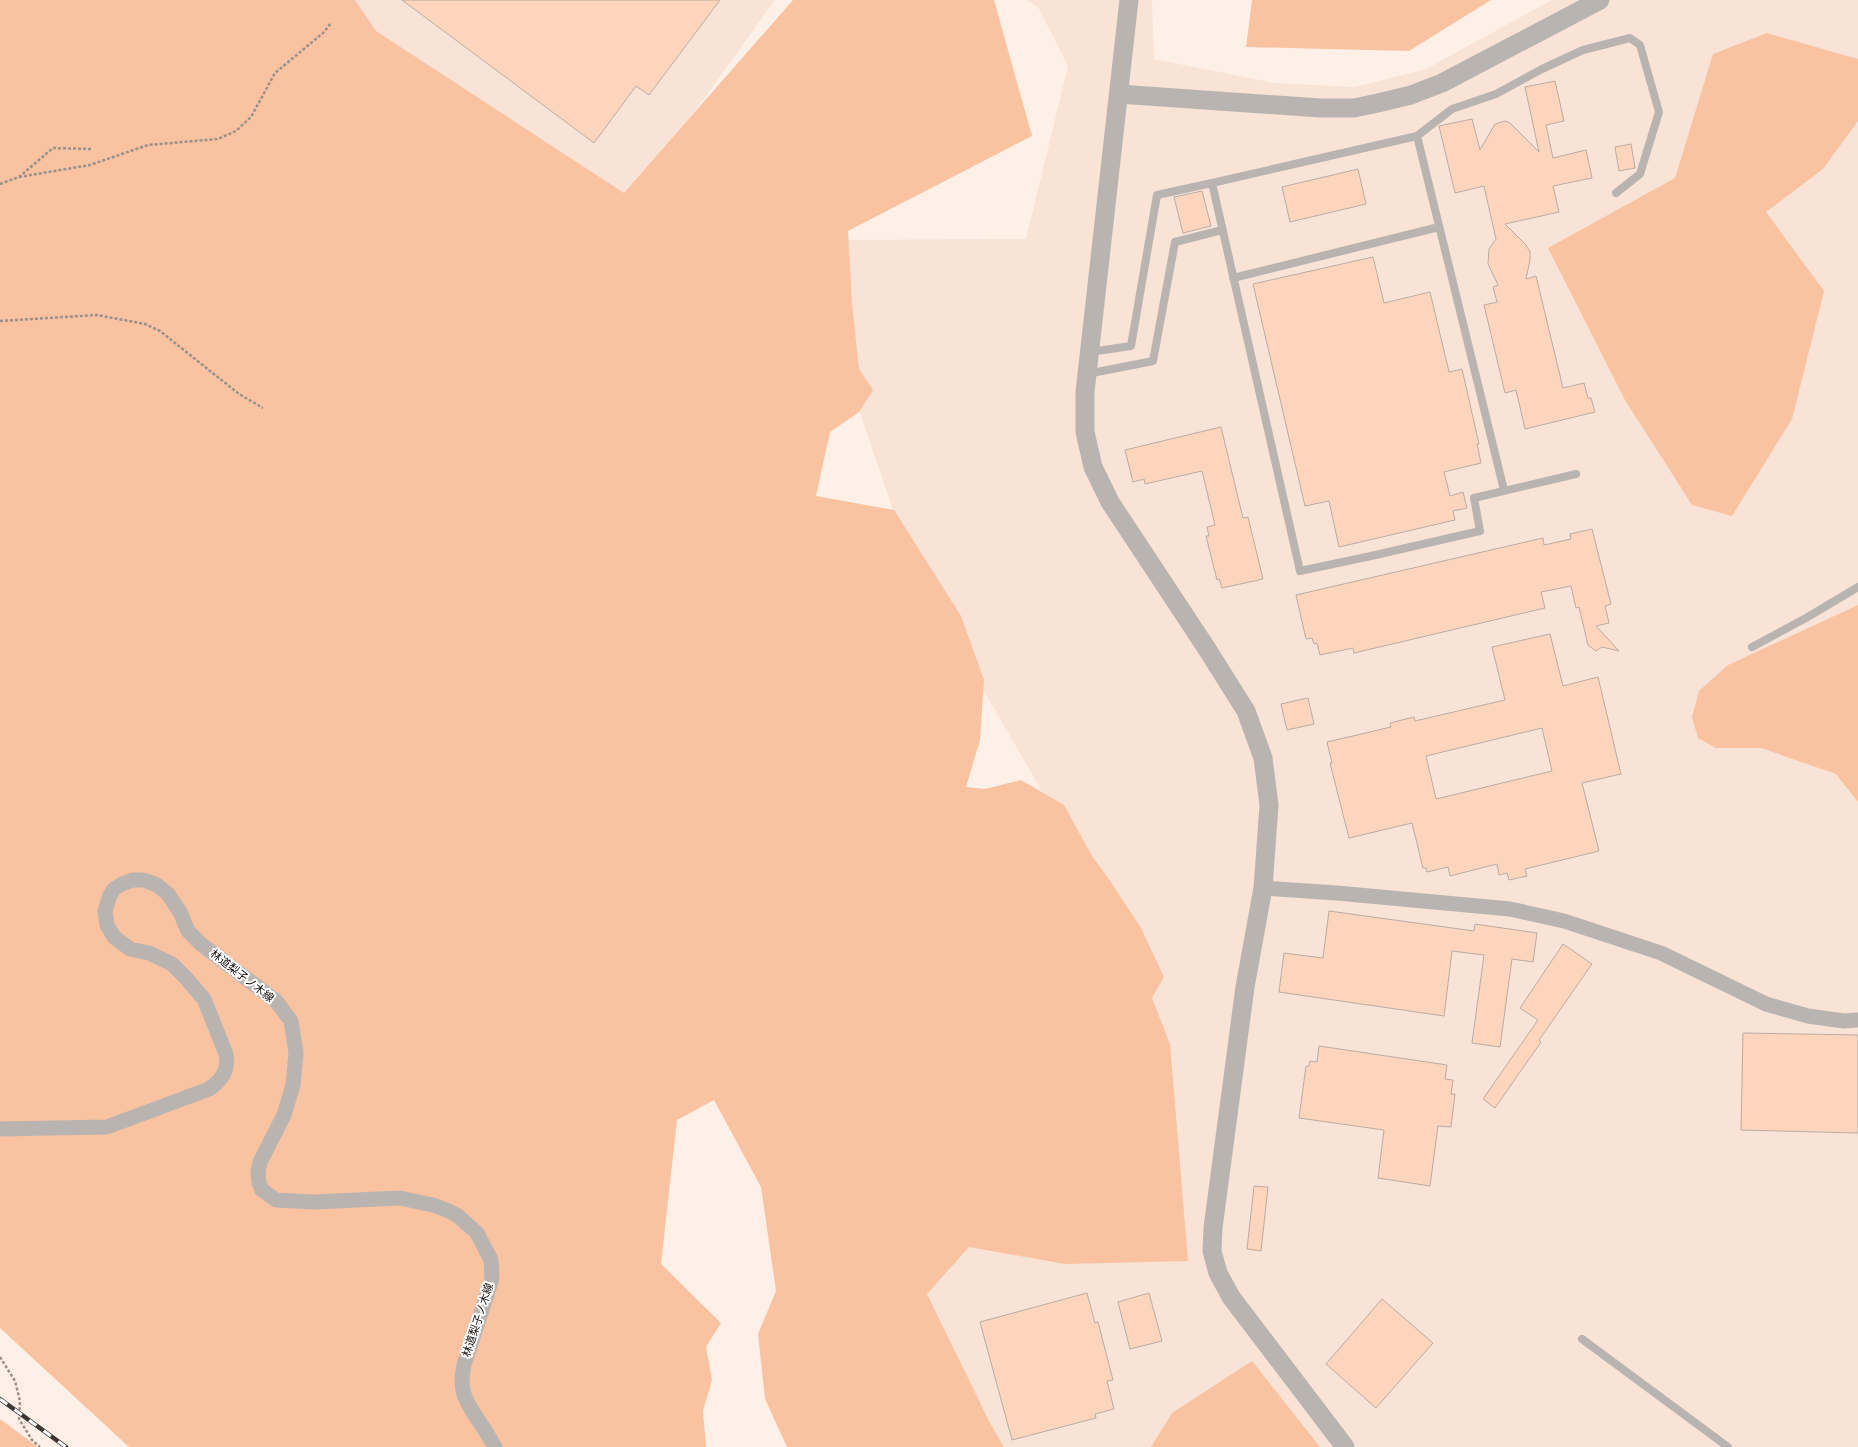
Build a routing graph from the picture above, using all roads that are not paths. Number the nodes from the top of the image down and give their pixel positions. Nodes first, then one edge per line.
1 (1129, 0) edge
2 (1600, 0) edge
3 (1119, 94) junction
4 (1417, 136) junction
5 (1212, 183) junction
6 (1616, 193) dead end
7 (1439, 227) junction
8 (1222, 230) junction
9 (1233, 278) junction
10 (1089, 352) junction
11 (1087, 374) junction
12 (1576, 474) dead end
13 (1504, 490) junction
14 (1858, 587) edge
15 (1752, 647) dead end
16 (1263, 888) junction
17 (1858, 1020) edge
18 (0, 1129) edge
19 (1582, 1339) dead end
20 (495, 1447) edge
21 (1345, 1447) edge
22 (1728, 1447) edge

1 - 3 street
2 - 3 street
3 - 10 street
4 - 5 lane
4 - 6 lane
4 - 7 lane
5 - 8 lane
5 - 10 lane
7 - 9 lane
7 - 13 lane
8 - 9 lane
8 - 11 lane
9 - 13 lane
10 - 11 street
11 - 16 street
12 - 13 lane
14 - 15 lane
16 - 17 street
16 - 21 street
18 - 20 street, 林道梨子ノ木線
19 - 22 lane

